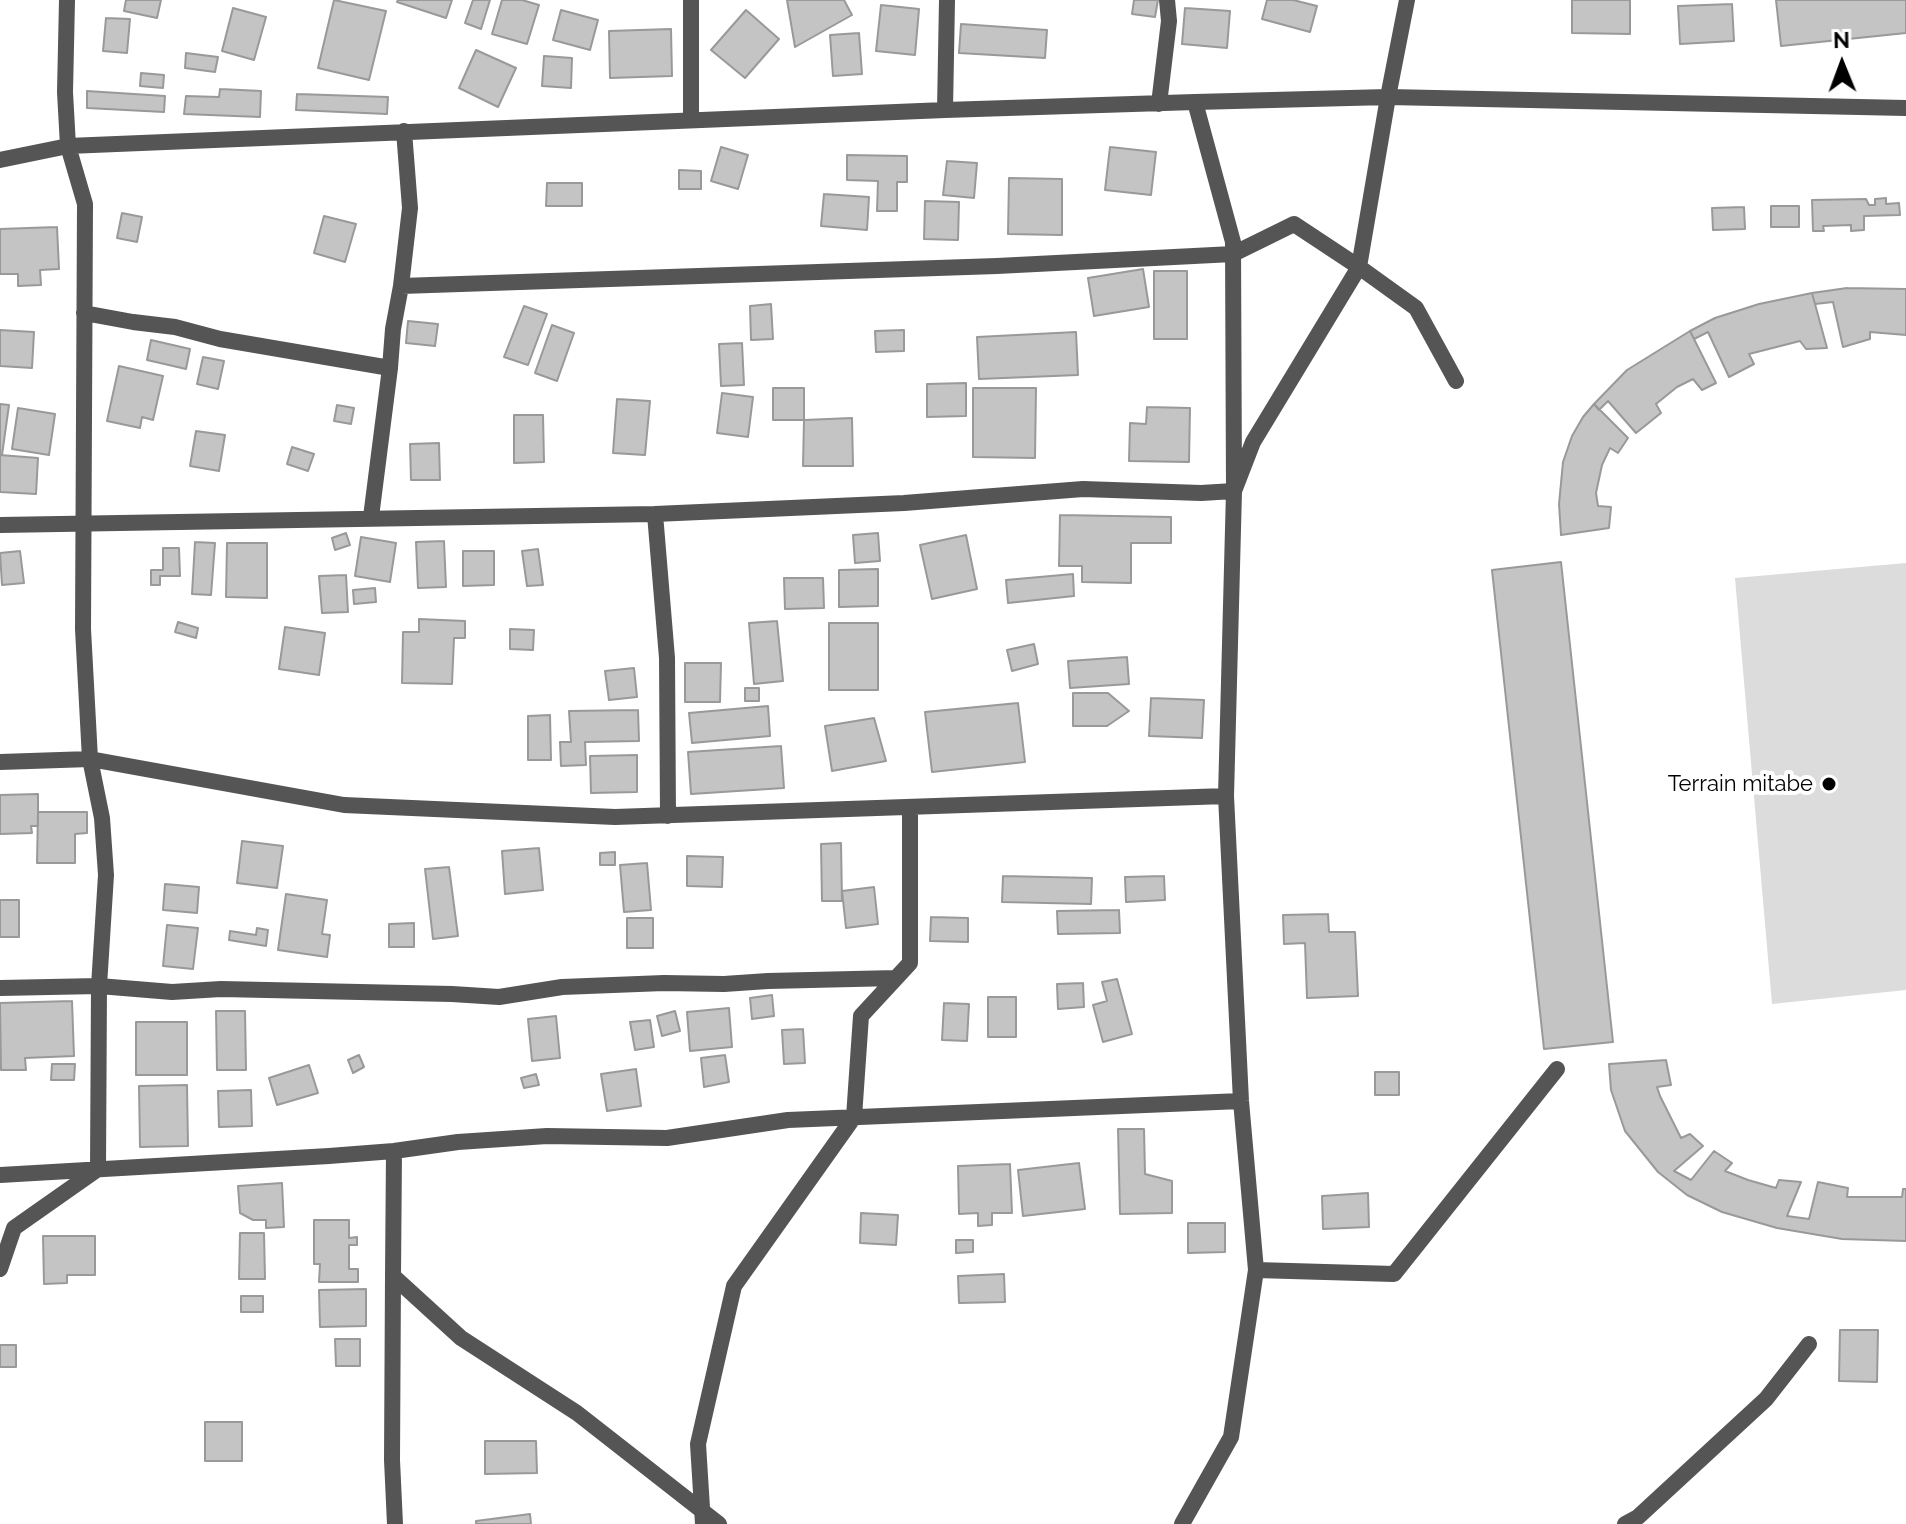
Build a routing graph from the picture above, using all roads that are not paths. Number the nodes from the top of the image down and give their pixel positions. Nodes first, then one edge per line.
1 (67, 0) edge
2 (691, 0) edge
3 (947, 0) edge
4 (1167, 0) edge
5 (1407, 0) edge
6 (1388, 97) junction
7 (1195, 102) junction
8 (1159, 104) junction
9 (1906, 108) edge
10 (945, 110) junction
11 (691, 120) junction
12 (404, 131) junction
13 (68, 146) junction
14 (0, 160) edge
15 (1233, 254) junction
16 (1359, 267) junction
17 (401, 286) junction
18 (84, 313) junction
19 (390, 368) junction
20 (1456, 381) dead end
21 (1234, 491) junction
22 (655, 514) junction
23 (371, 517) junction
24 (83, 523) junction
25 (0, 525) edge
26 (90, 759) junction
27 (0, 762) edge
28 (1226, 796) junction
29 (910, 808) junction
30 (668, 816) junction
31 (896, 978) junction
32 (99, 986) junction
33 (0, 988) edge
34 (1557, 1069) dead end
35 (1241, 1101) junction
36 (854, 1117) junction
37 (394, 1151) junction
38 (98, 1169) junction
39 (0, 1175) edge
40 (0, 1269) edge
41 (1256, 1270) junction
42 (393, 1276) junction
43 (1809, 1344) dead end
44 (703, 1517) edge
45 (395, 1524) edge
46 (719, 1524) edge
47 (1182, 1524) edge
48 (1625, 1524) edge

1 - 13 street
2 - 11 street
3 - 10 street
4 - 8 street
5 - 6 street
6 - 7 street
6 - 9 street
6 - 16 street
7 - 8 street
7 - 15 street
8 - 10 street
10 - 11 street
11 - 12 street
12 - 13 street
12 - 17 street
13 - 14 street
13 - 18 street
15 - 16 street
15 - 17 street
15 - 21 street
16 - 20 street
16 - 21 street
17 - 19 street
18 - 19 street
18 - 24 street
19 - 23 street
21 - 22 street
21 - 28 street
22 - 23 street
22 - 30 street
23 - 24 street
24 - 25 street
24 - 26 street
26 - 27 street
26 - 30 street
26 - 32 street
28 - 29 street
28 - 35 street
29 - 30 street
29 - 31 street
31 - 32 street
31 - 36 street
32 - 33 street
32 - 38 street
34 - 41 street
35 - 36 street
35 - 41 street
36 - 37 street
36 - 44 street
37 - 38 street
37 - 42 street
38 - 39 street
38 - 40 street
41 - 47 street
42 - 44 street
42 - 45 street
43 - 48 street
44 - 46 street

